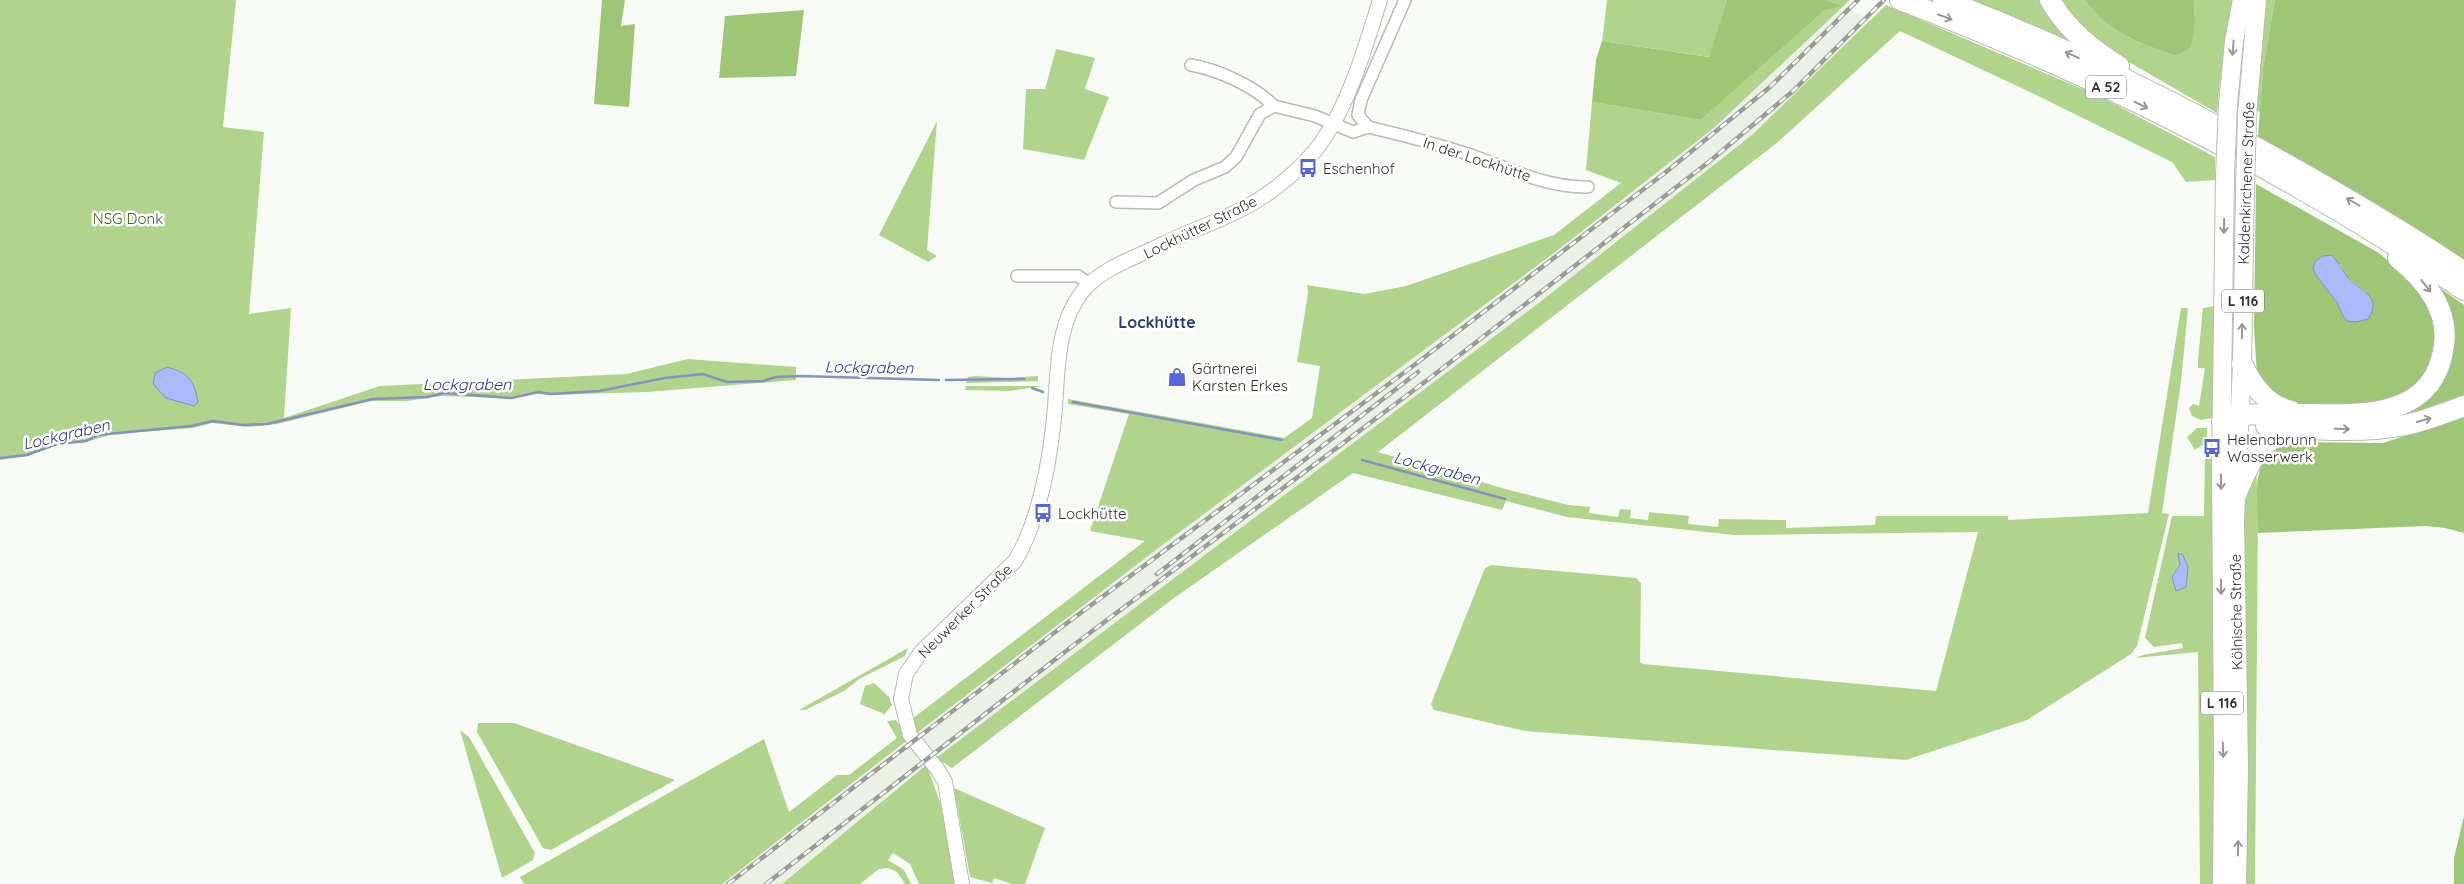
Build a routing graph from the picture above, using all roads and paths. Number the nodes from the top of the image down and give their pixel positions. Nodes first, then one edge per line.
1 (1380, 0) edge
2 (1404, 0) edge
3 (1900, 0) edge
4 (1943, 0) edge
5 (2050, 0) edge
6 (2242, 0) edge
7 (2258, 0) edge
8 (1191, 65) dead end
9 (1274, 106) junction
10 (2210, 122) junction
11 (1333, 123) junction
12 (1368, 127) junction
13 (1588, 187) dead end
14 (2305, 192) junction
15 (1116, 202) dead end
16 (2464, 272) edge
17 (1018, 276) dead end
18 (1090, 284) junction
19 (2464, 290) edge
20 (2242, 364) junction
21 (2464, 406) edge
22 (2233, 420) junction
23 (2302, 421) junction
24 (2230, 512) junction
25 (1018, 556) joint
26 (962, 884) edge
27 (2222, 884) edge
28 (2237, 884) edge

1 - 11 street, Lockhütter Straße
2 - 12 street
3 -> 14 highway, A 52
10 -> 4 highway, A 52
5 - 10 highway
6 -> 22 main road, Kaldenkirchener Straße / L 116, bridge
20 -> 7 main road, Kaldenkirchener Straße / L 116, bridge
8 - 9 street
9 - 11 street, In der Lockhütte
9 - 15 street
16 -> 10 highway, A 52
11 - 12 street, In der Lockhütte
11 - 18 street, Lockhütter Straße
12 - 13 street, In der Lockhütte
14 - 19 highway, A 52
14 -> 23 highway
17 - 18 street
18 - 25 street, Lockhütter Straße
20 - 22 main road, Kaldenkirchener Straße / L 116
20 - 23 highway
23 -> 21 highway
22 - 23 highway
22 - 24 main road, Kaldenkirchener Straße / L 116
23 - 24 highway
24 -> 27 main road, Kölnische Straße / L 116
28 -> 24 main road, Kölnische Straße / L 116
25 - 26 street, Neuwerker Straße

